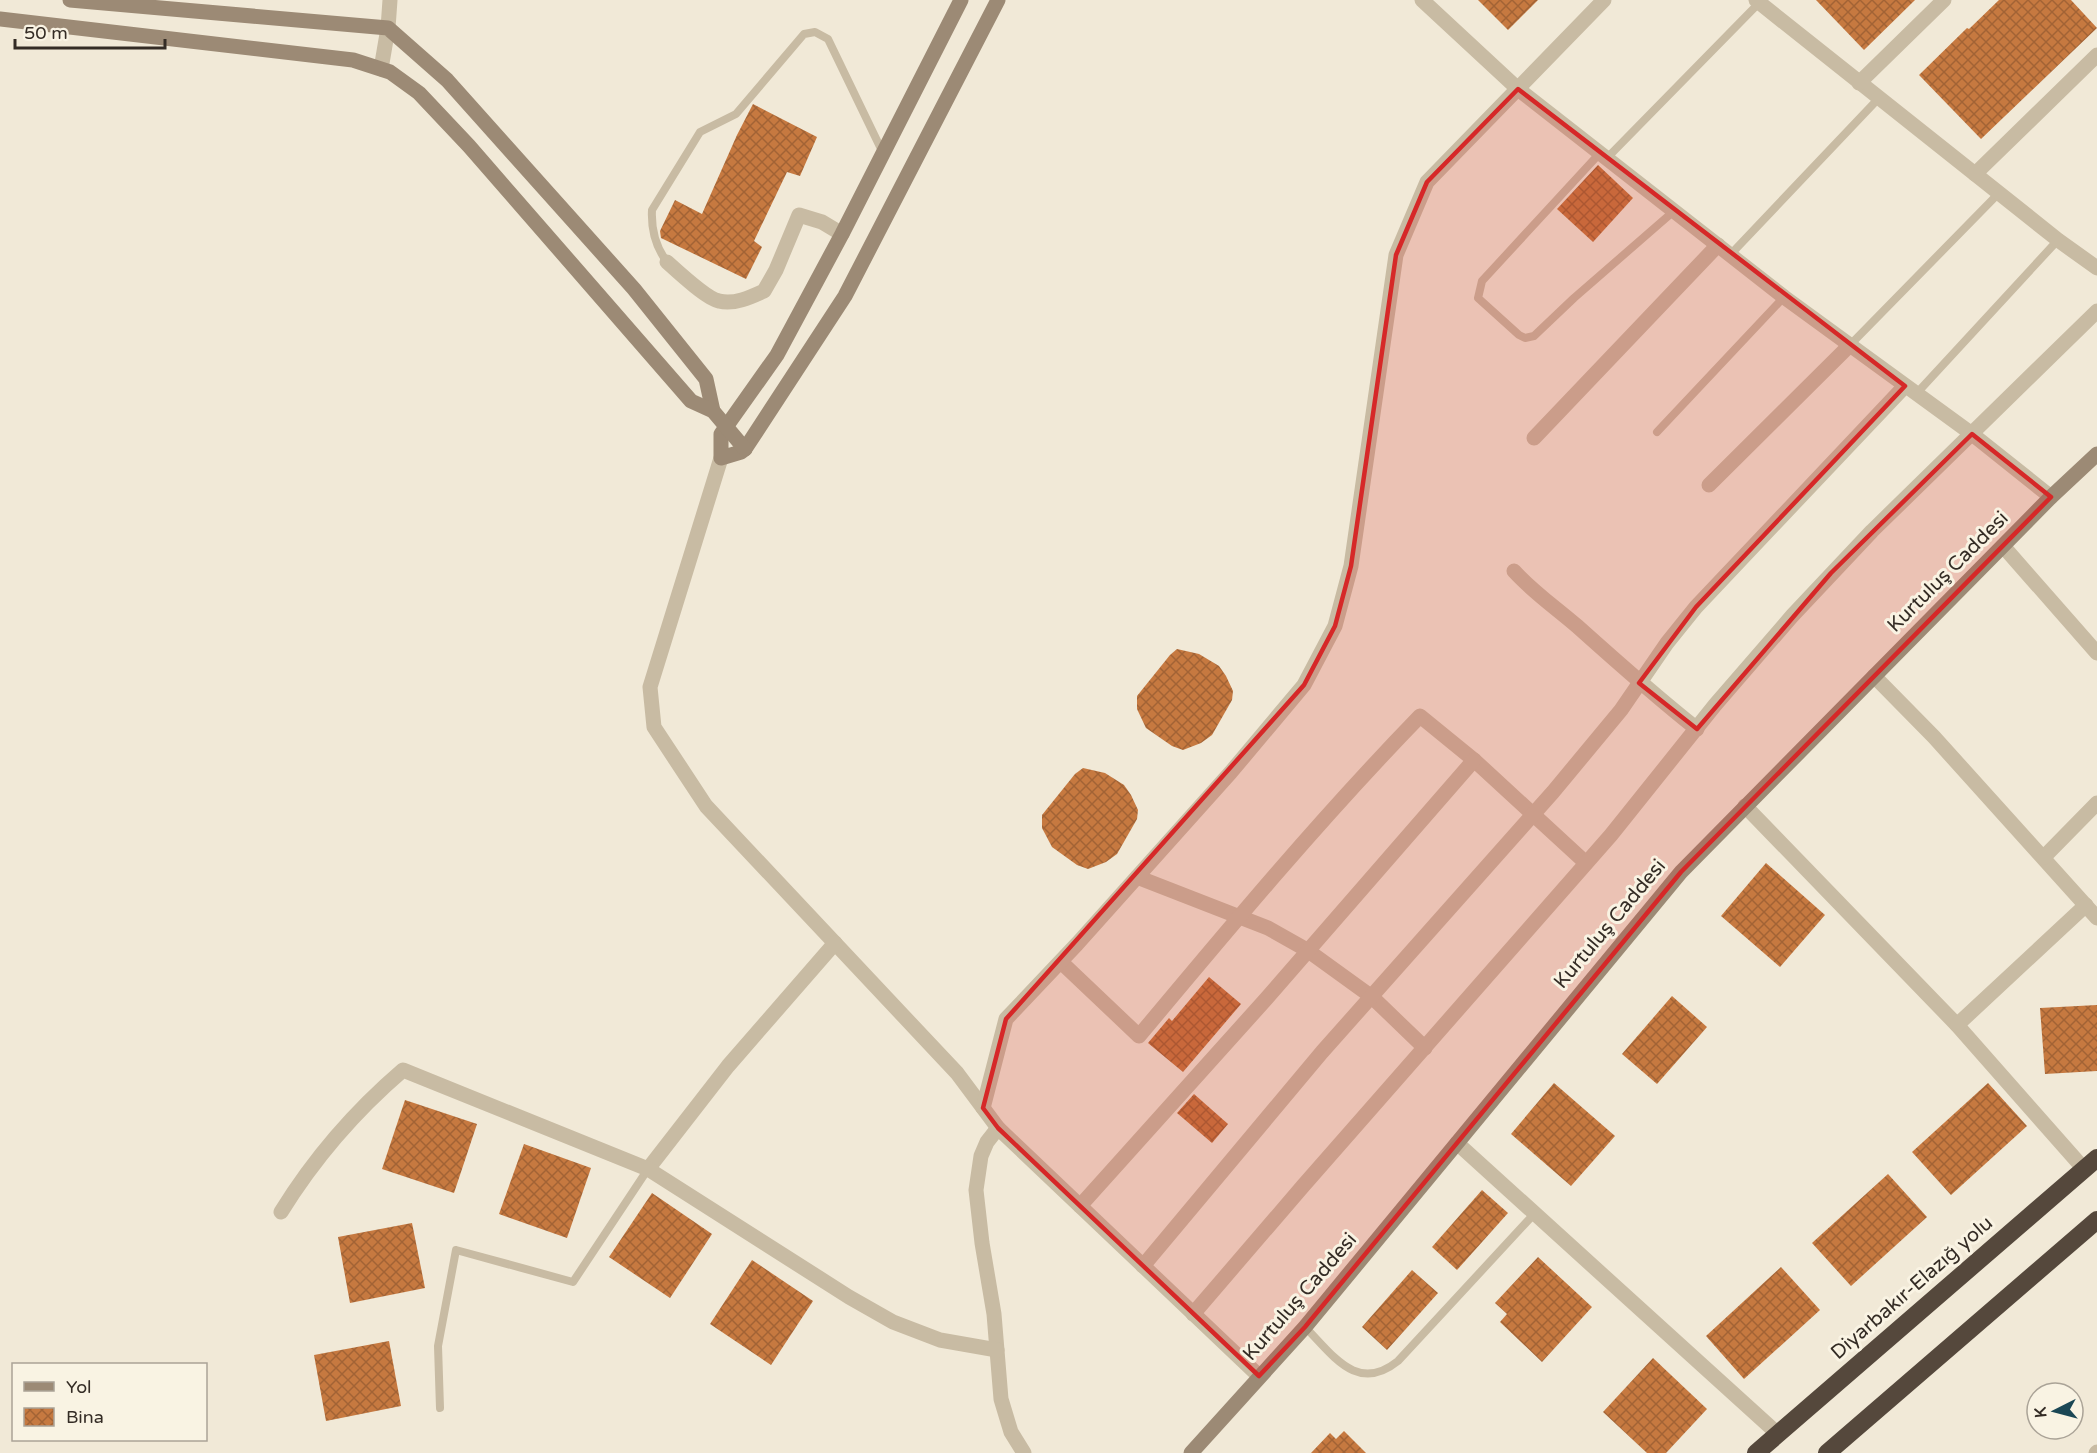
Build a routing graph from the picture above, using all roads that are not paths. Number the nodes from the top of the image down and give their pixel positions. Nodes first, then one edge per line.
1 (70, 0) edge
2 (390, 0) edge
3 (961, 0) edge
4 (998, 0) edge
5 (1422, 0) edge
6 (1604, 0) edge
7 (1944, 0) edge
8 (1758, 2) edge
9 (0, 19) edge
10 (388, 28) junction
11 (2097, 56) edge
12 (381, 69) junction
13 (1859, 83) junction
14 (1518, 89) junction
15 (1879, 98) junction
16 (883, 153) junction
17 (1604, 156) junction
18 (1975, 174) junction
19 (1999, 194) junction
20 (1674, 211) junction
21 (842, 234) junction
22 (2058, 240) junction
23 (1724, 250) junction
24 (667, 261) joint
25 (2097, 268) edge
26 (1784, 297) junction
27 (2097, 311) edge
28 (1850, 345) junction
29 (1910, 390) junction
30 (713, 411) junction
31 (726, 426) junction
32 (1657, 432) dead end
33 (1972, 434) junction
34 (1534, 438) dead end
35 (745, 449) junction
36 (2097, 454) edge
37 (721, 458) junction
38 (1709, 485) dead end
39 (2051, 497) junction
40 (2003, 546) junction
41 (1514, 571) dead end
42 (2097, 653) edge
43 (1874, 676) junction
44 (1639, 683) junction
45 (1696, 729) junction
46 (1474, 760) junction
47 (2097, 803) edge
48 (1745, 806) junction
49 (1534, 814) junction
50 (2044, 857) junction
51 (1586, 863) junction
52 (1137, 877) junction
53 (2086, 905) junction
54 (1238, 916) junction
55 (2097, 918) edge
56 (835, 943) junction
57 (1307, 950) junction
58 (1060, 962) junction
59 (1372, 997) junction
60 (1957, 1024) junction
61 (1425, 1048) junction
62 (983, 1108) junction
63 (998, 1128) junction
64 (1457, 1143) junction
65 (2090, 1164) edge
66 (648, 1169) junction
67 (1080, 1206) junction
68 (281, 1212) dead end
69 (1535, 1213) junction
70 (2097, 1220) edge
71 (1143, 1266) junction
72 (1193, 1314) junction
73 (1305, 1327) junction
74 (997, 1350) junction
75 (1259, 1376) junction
76 (440, 1408) dead end
77 (1778, 1434) junction
78 (1023, 1453) edge
79 (1191, 1453) edge
80 (1756, 1453) edge
81 (1827, 1453) edge

1 - 10 street
2 - 10 street
3 - 16 street
4 - 35 street
5 - 14 street
6 - 14 street
7 - 13 street
8 - 13 street
8 - 17 lane
9 - 12 street
10 - 12 street
10 - 30 street
11 - 18 street
12 - 30 street
13 - 15 street
14 - 17 street
14 - 52 street
15 - 18 street
15 - 23 lane
16 - 21 street
16 - 24 lane
17 - 20 street
17 - 20 lane
18 - 19 street
19 - 22 street
19 - 28 lane
20 - 23 street
21 - 24 street
21 - 31 street
22 - 25 street
22 - 29 lane
23 - 26 street
23 - 34 street
26 - 28 street
26 - 32 lane
27 - 33 street
28 - 29 street
28 - 38 street
29 - 33 street
29 - 44 street
30 - 31 street
31 - 35 street
31 - 37 street
33 - 39 street
33 - 45 street
35 - 37 street
36 - 39 street, Kurtuluş Caddesi
37 - 56 street
39 - 40 street, Kurtuluş Caddesi
40 - 42 street
40 - 43 street, Kurtuluş Caddesi
41 - 44 street
43 - 48 street, Kurtuluş Caddesi
43 - 50 street
44 - 45 street
44 - 49 street
45 - 51 street
46 - 49 street
46 - 54 street
46 - 57 street
47 - 50 street
48 - 60 street
48 - 64 street, Kurtuluş Caddesi
49 - 51 street
49 - 59 street
50 - 53 street
51 - 61 street
52 - 54 street
52 - 58 street
53 - 55 street
53 - 60 street
54 - 57 street
54 - 58 street
56 - 62 street
56 - 66 street
57 - 59 street
57 - 67 street
58 - 62 street
59 - 61 street
59 - 71 street
60 - 65 street
61 - 72 street
62 - 63 street
63 - 67 street
63 - 74 street
64 - 69 street
64 - 73 street, Kurtuluş Caddesi
65 - 77 highway, Diyarbakır-Elazığ yolu
66 - 68 street
66 - 74 street
66 - 76 lane
67 - 71 street
69 - 73 lane
69 - 77 street
70 - 81 highway
71 - 72 street
72 - 75 street
73 - 75 street, Kurtuluş Caddesi
74 - 78 street
75 - 79 street, Kurtuluş Caddesi
77 - 80 highway, Diyarbakır-Elazığ yolu

